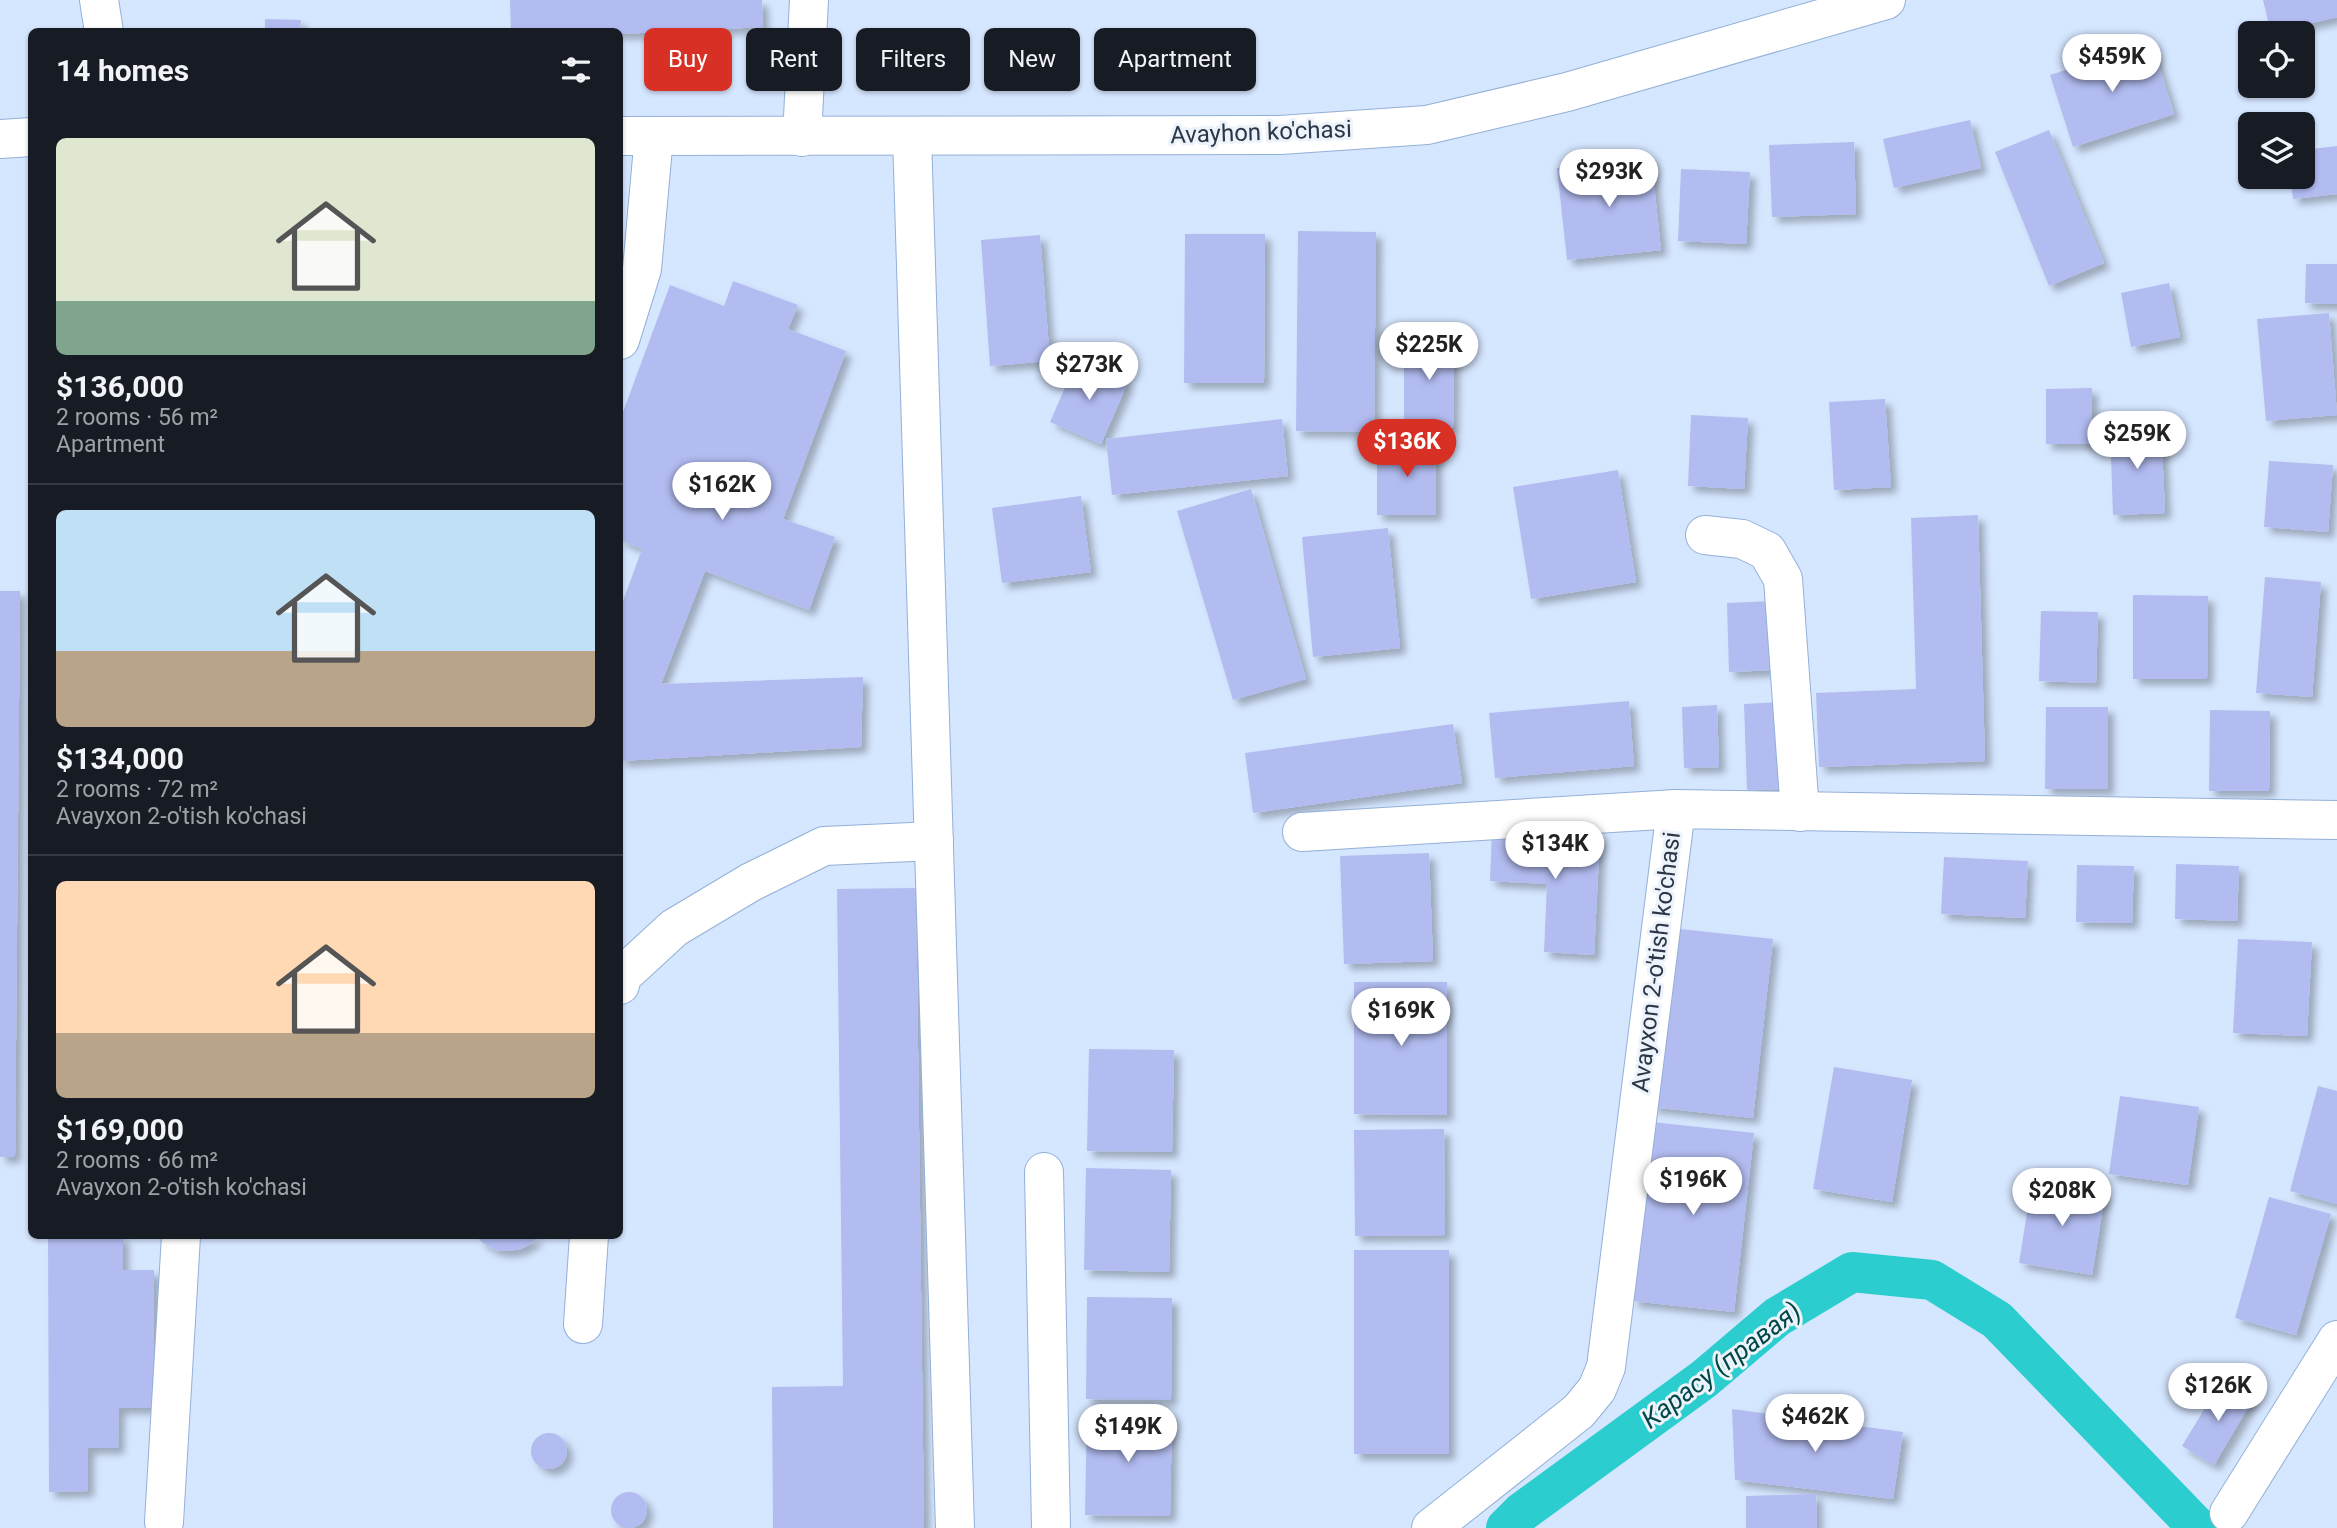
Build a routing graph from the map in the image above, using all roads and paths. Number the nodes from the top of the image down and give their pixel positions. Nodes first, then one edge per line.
1 (99, 0) edge
2 (809, 0) edge
3 (1886, 0) edge
4 (1835, 8) edge
5 (103, 28) edge
6 (637, 136) edge
7 (912, 136) junction
8 (28, 137) edge
9 (802, 137) junction
10 (0, 139) edge
11 (623, 330) edge
12 (1705, 534) dead end
13 (1676, 809) junction
14 (1800, 812) junction
15 (2337, 820) edge
16 (1302, 832) dead end
17 (934, 841) junction
18 (623, 976) edge
19 (1044, 1172) dead end
20 (181, 1239) edge
21 (589, 1239) edge
22 (583, 1324) dead end
23 (2337, 1340) edge
24 (2229, 1513) dead end
25 (164, 1522) dead end
26 (955, 1528) edge
27 (1051, 1528) edge
28 (1431, 1528) edge

1 - 5 street
2 - 9 street
3 - 4 street, Avayhon ko'chasi
4 - 7 street, Avayhon ko'chasi
6 - 9 street, Avayhon ko'chasi
6 - 11 street
7 - 9 street, Avayhon ko'chasi
7 - 17 street
8 - 10 street
12 - 14 street
13 - 14 street, Avayxon 2-o'tish ko'chasi
13 - 16 street
13 - 28 street, Avayxon 2-o'tish ko'chasi
14 - 15 street, Avayxon 2-o'tish ko'chasi
17 - 18 street
17 - 26 street
19 - 27 street
20 - 25 street
21 - 22 street
23 - 24 street

